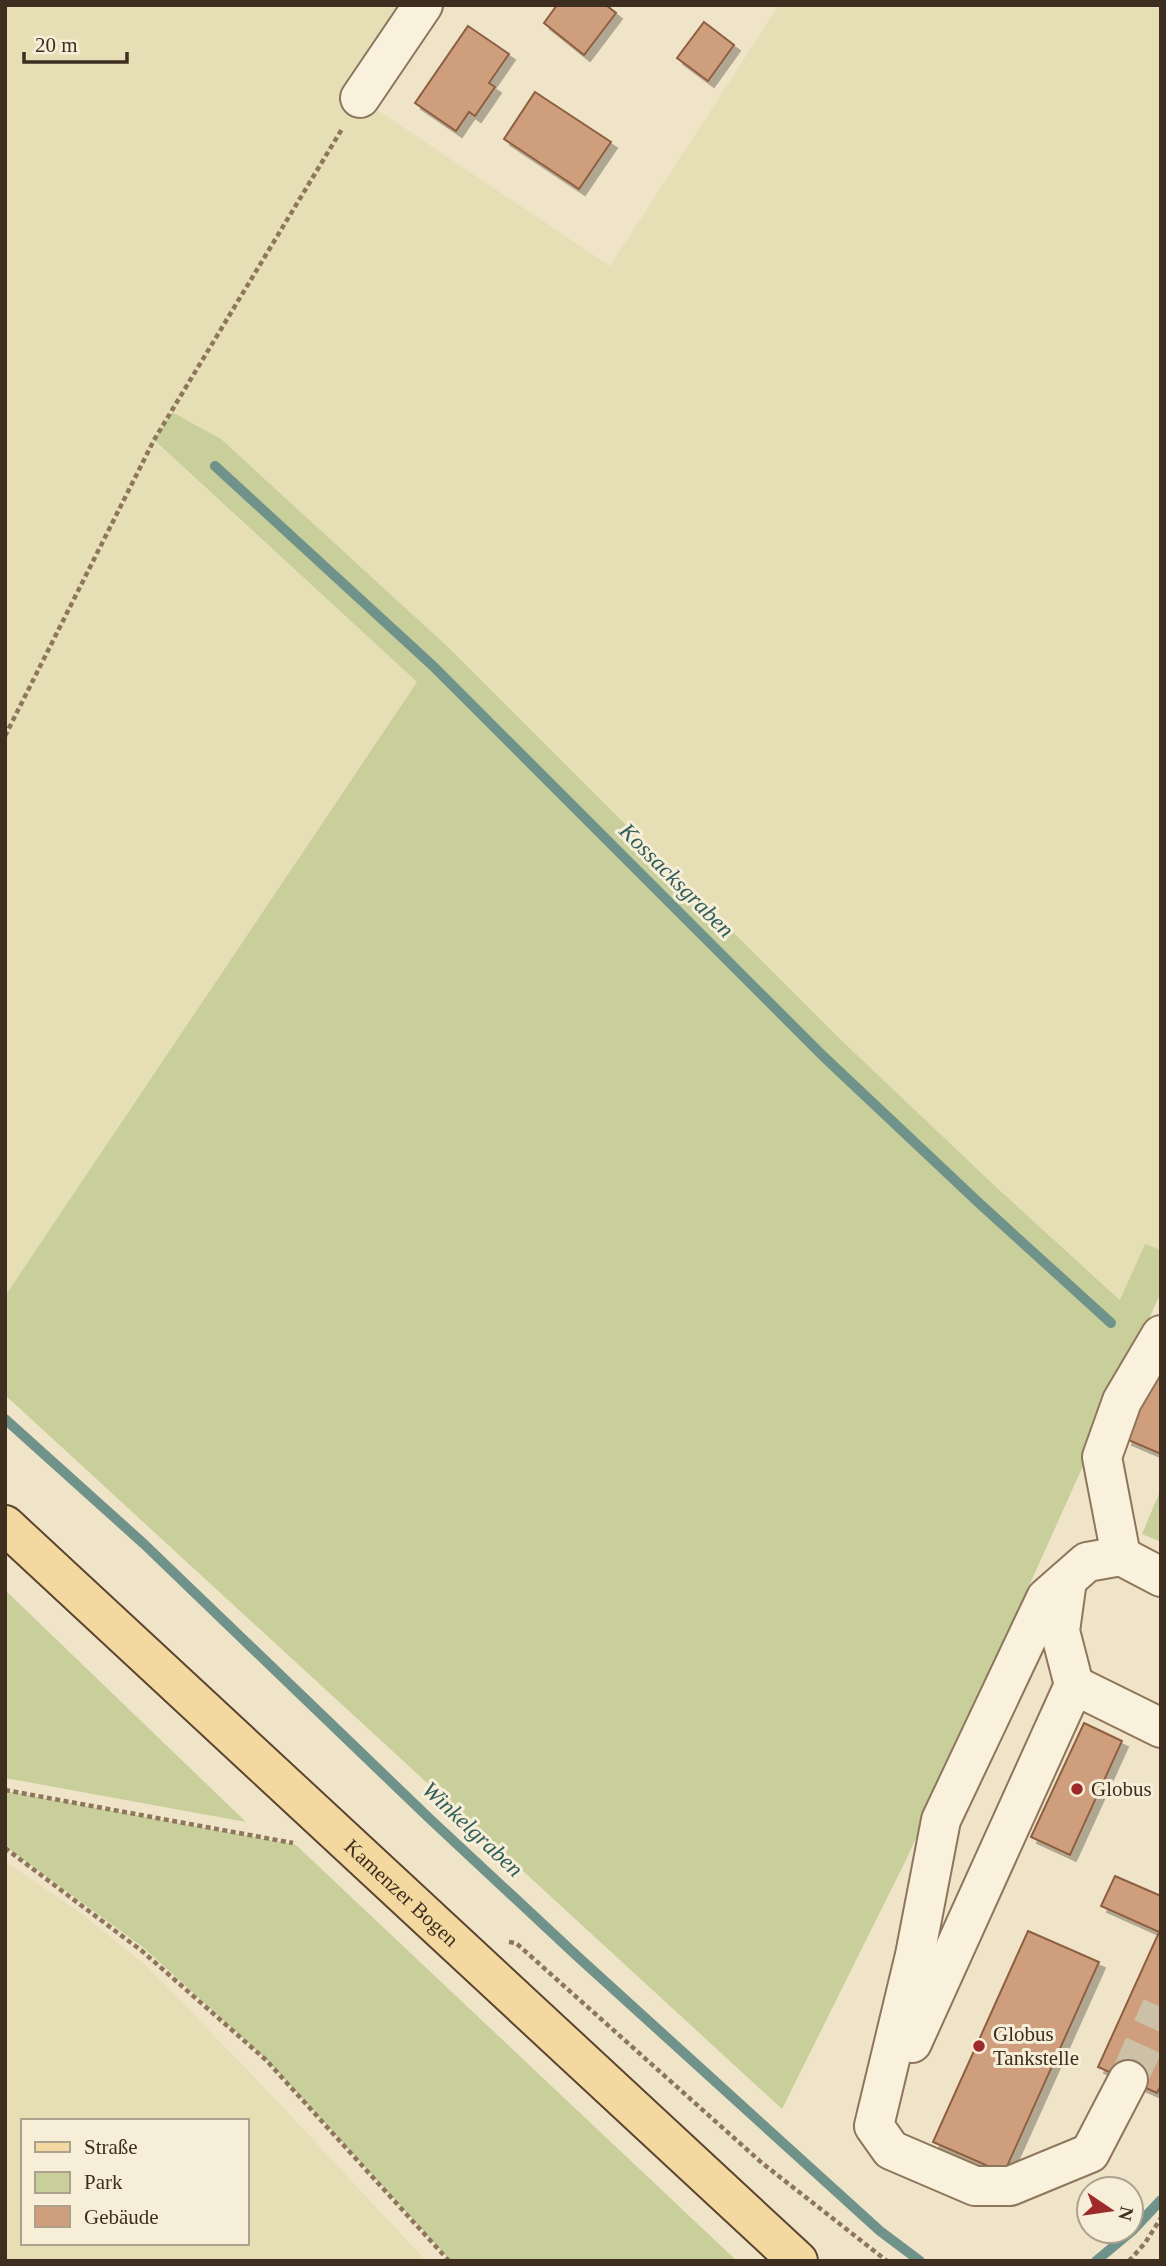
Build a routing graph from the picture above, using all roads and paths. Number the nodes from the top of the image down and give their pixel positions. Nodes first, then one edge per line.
1 (423, 5) edge
2 (360, 98) joint
3 (5, 736) edge
4 (1161, 1335) edge
5 (5, 1525) edge
6 (1121, 1556) junction
7 (1161, 1577) edge
8 (1066, 1580) junction
9 (1074, 1685) junction
10 (1161, 1728) edge
11 (5, 1790) edge
12 (297, 1844) dead end
13 (5, 1848) edge
14 (503, 1940) dead end
15 (1128, 2080) tunnel mouth
16 (874, 2126) junction
17 (1161, 2218) edge
18 (449, 2261) edge
19 (797, 2261) edge
20 (887, 2261) edge
21 (1129, 2261) edge

1 - 2 street
2 - 3 path
4 - 6 street
5 - 19 main road, Kamenzer Bogen
6 - 7 street
6 - 8 street
8 - 9 street
8 - 16 street
9 - 10 street
9 - 16 street
11 - 12 path
13 - 18 path
14 - 20 path
15 - 16 street
17 - 21 path

